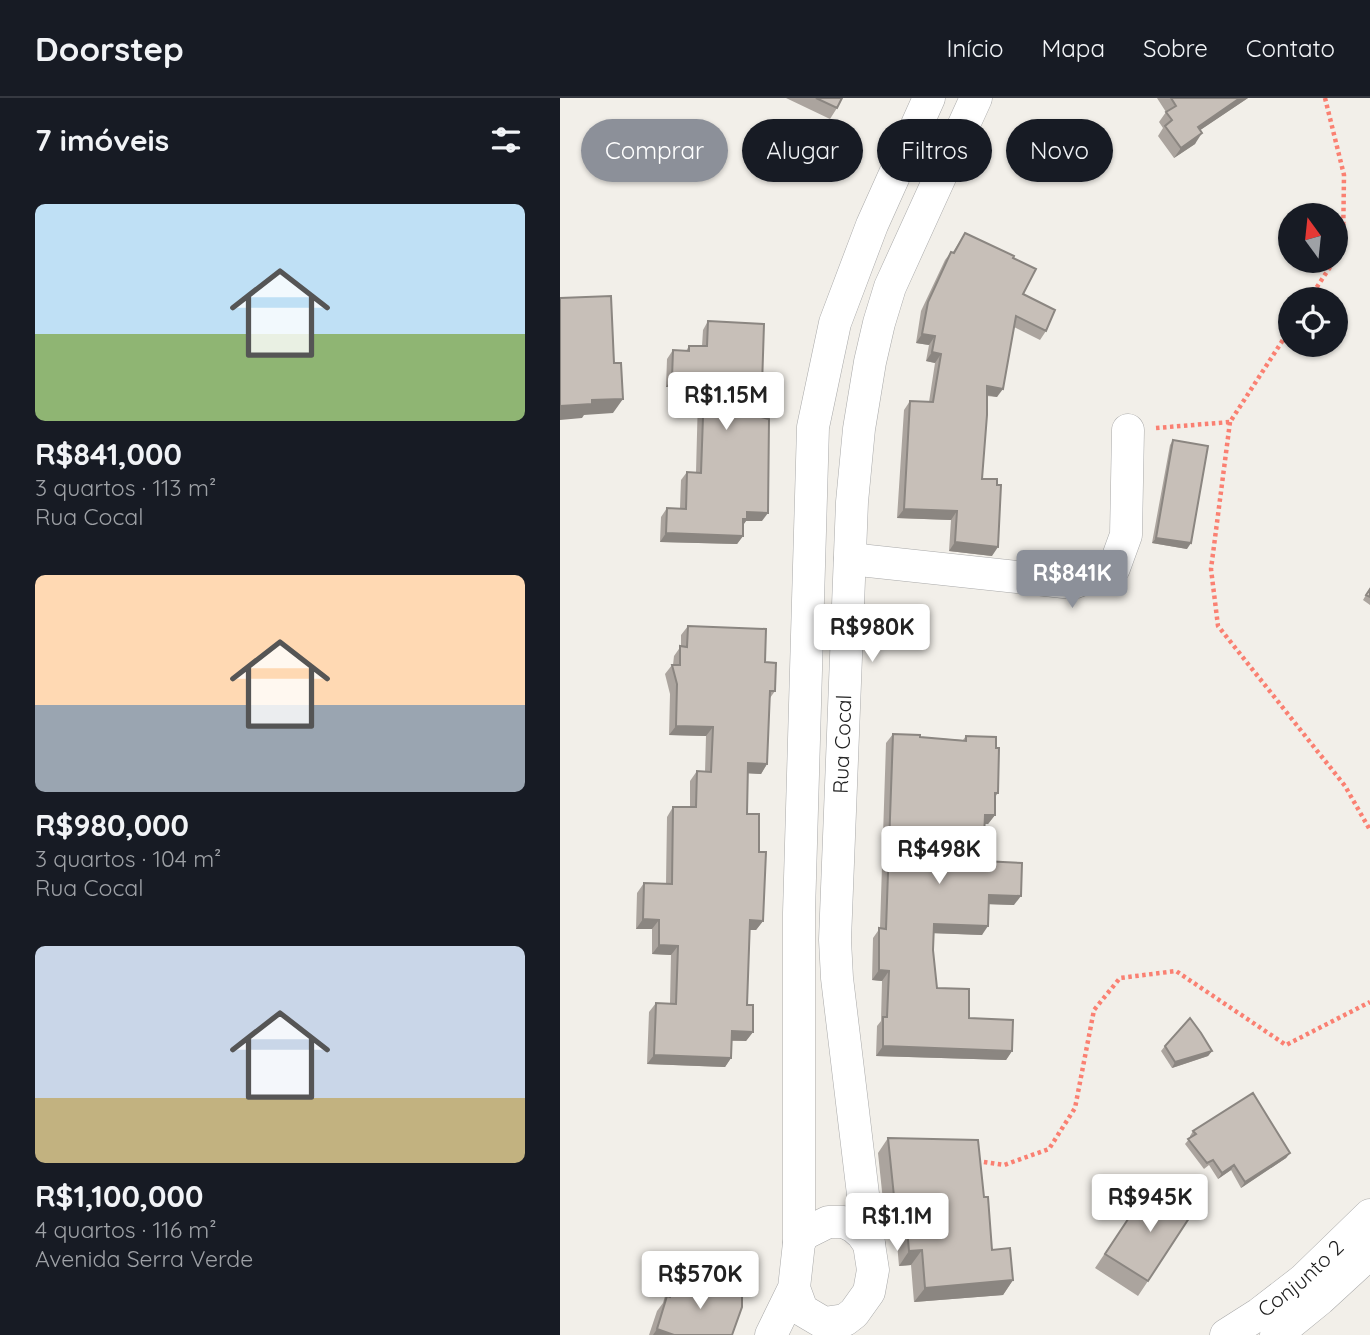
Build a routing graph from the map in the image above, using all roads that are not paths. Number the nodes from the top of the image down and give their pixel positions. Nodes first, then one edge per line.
1 (929, 98) edge
2 (976, 98) edge
3 (1128, 430) road end
4 (850, 559) junction
5 (1370, 1215) edge
6 (799, 1243) junction
7 (869, 1244) junction
8 (1370, 1253) edge
9 (794, 1288) junction
10 (1311, 1289) junction
11 (841, 1328) edge
12 (771, 1335) edge
13 (1226, 1335) edge
14 (1276, 1335) edge

1 - 6 street, Rua Cocal
2 - 4 street, Rua Cocal
3 - 4 street
4 - 7 street, Rua Cocal
5 - 10 street, Conjunto 2
6 - 7 street
6 - 9 street
7 - 11 street
8 - 10 street, Conjunto 2
9 - 11 street
9 - 12 street
10 - 13 street, Conjunto 2
10 - 14 street, Conjunto 2

